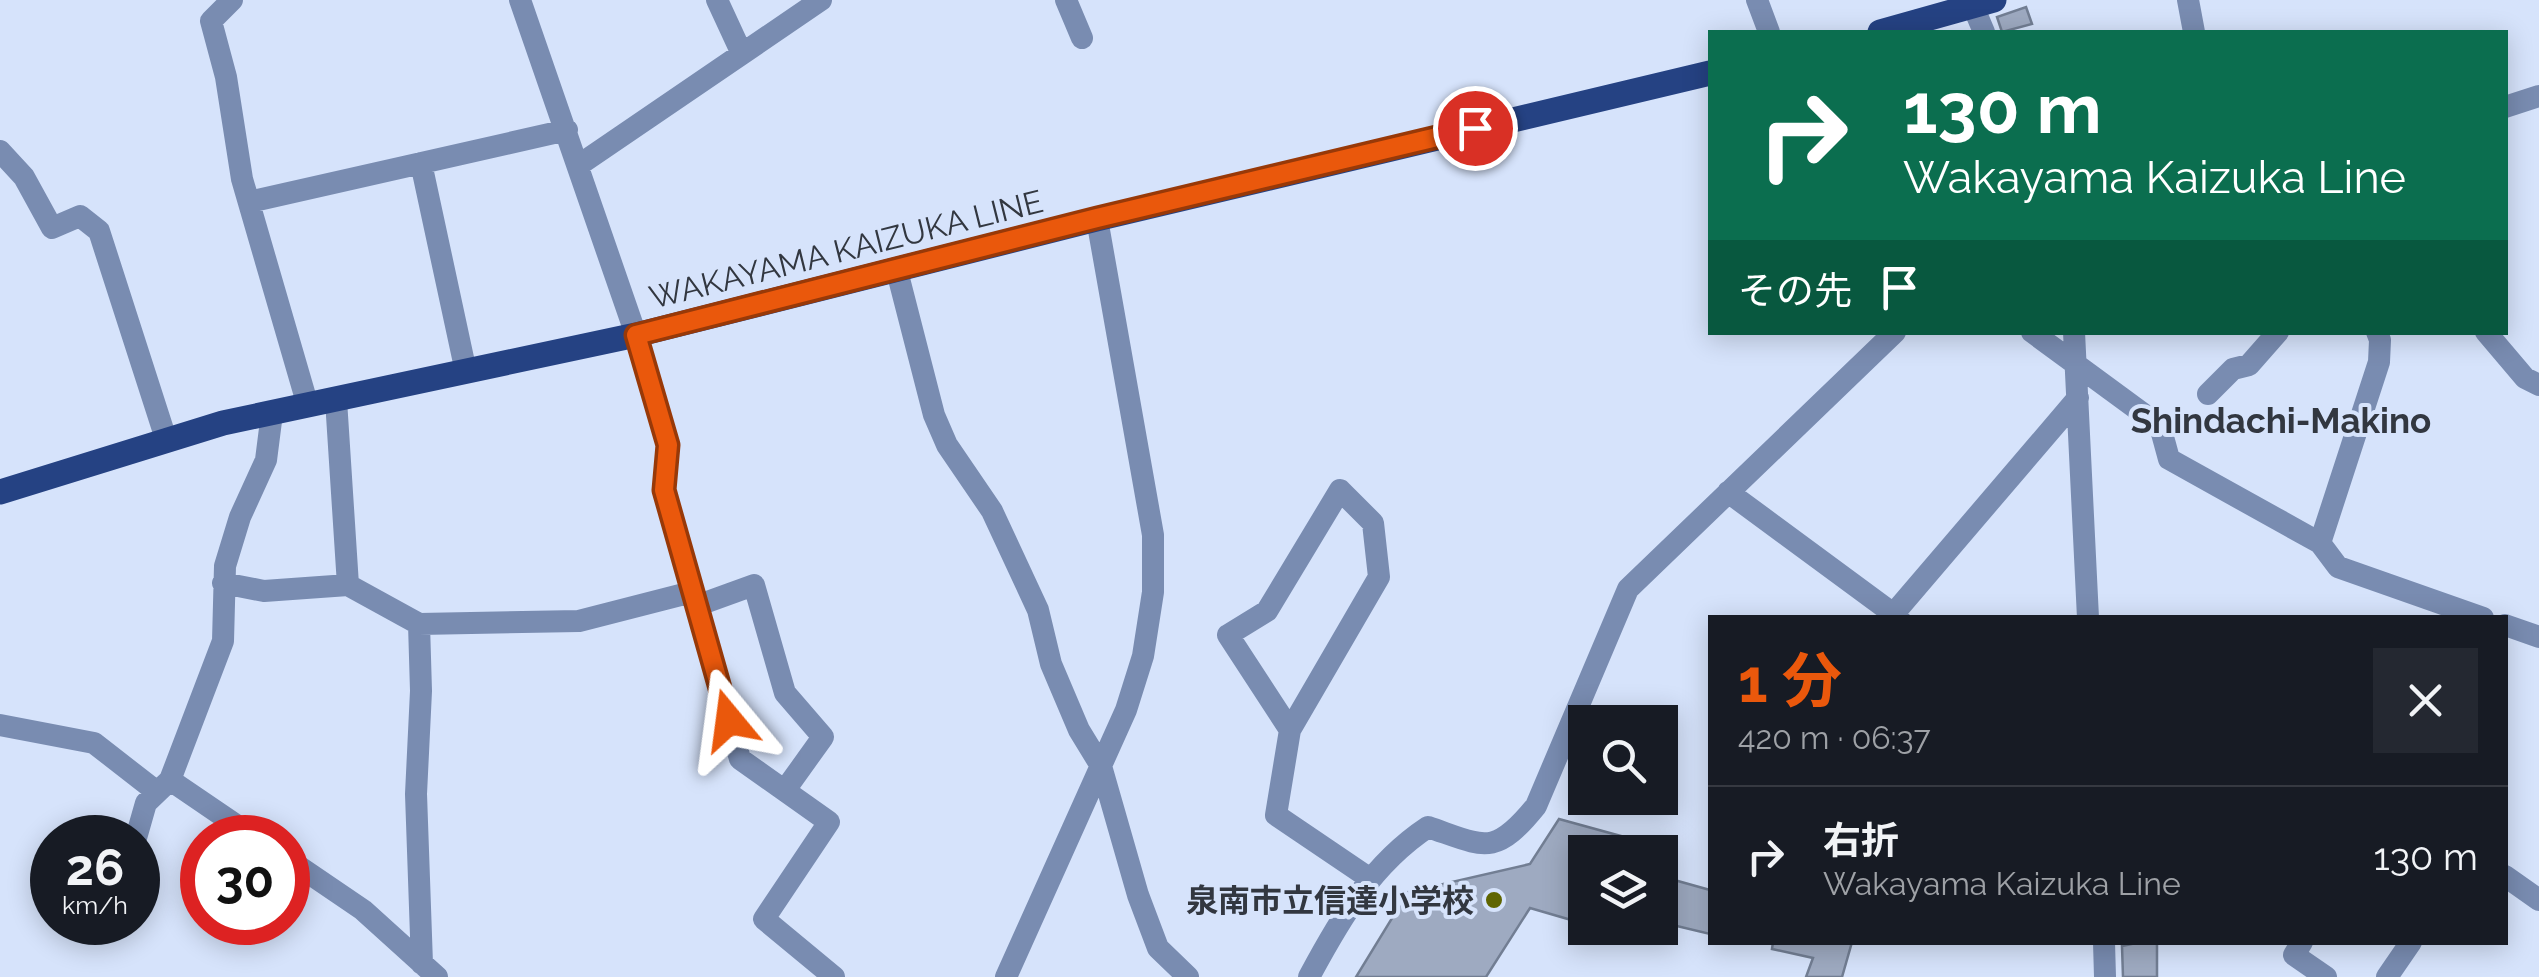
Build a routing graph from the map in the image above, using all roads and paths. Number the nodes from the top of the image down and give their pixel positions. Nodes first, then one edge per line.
1 (232, 0) edge
2 (520, 0) edge
3 (717, 0) edge
4 (821, 0) edge
5 (1066, 0) edge
6 (1758, 0) edge
7 (2188, 0) edge
8 (1979, 2) edge
9 (1768, 30) edge
10 (1887, 30) edge
11 (1984, 30) edge
12 (2194, 30) edge
13 (1082, 38) dead end
14 (742, 54) junction
15 (1708, 73) edge
16 (2539, 96) edge
17 (2508, 107) edge
18 (567, 130) junction
19 (0, 151) edge
20 (421, 163) junction
21 (580, 165) junction
22 (248, 202) junction
23 (1097, 218) junction
24 (898, 272) junction
25 (636, 335) junction
26 (2036, 335) edge
27 (2074, 335) edge
28 (2275, 335) edge
29 (2377, 335) edge
30 (2489, 335) edge
31 (1867, 343) edge
32 (2076, 364) junction
33 (466, 372) junction
34 (2539, 385) edge
35 (2208, 394) dead end
36 (2078, 398) junction
37 (336, 400) junction
38 (308, 406) junction
39 (272, 414) junction
40 (166, 439) junction
41 (0, 492) edge
42 (1728, 492) junction
43 (2320, 543) junction
44 (223, 582) junction
45 (348, 585) junction
46 (694, 599) junction
47 (1893, 615) edge
48 (1895, 615) edge
49 (2088, 615) edge
50 (2474, 615) edge
51 (419, 624) junction
52 (2508, 627) edge
53 (2539, 637) edge
54 (0, 725) edge
55 (1290, 730) junction
56 (1101, 766) junction
57 (164, 786) junction
58 (785, 790) junction
59 (143, 815) edge
60 (215, 815) edge
61 (310, 874) edge
62 (1369, 878) junction
63 (2508, 878) edge
64 (2539, 900) edge
65 (2104, 945) edge
66 (2300, 945) edge
67 (2409, 945) edge
68 (430, 971) edge
69 (834, 977) edge
70 (1006, 977) edge
71 (1188, 977) edge
72 (1309, 977) edge
73 (2105, 977) edge
74 (2326, 977) edge
75 (2387, 977) edge

1 - 22 street
2 - 18 street
3 - 14 street
4 - 14 street
5 - 13 street
6 - 9 street
7 - 12 street
8 - 10 main road
8 - 11 street
14 - 21 street
15 - 23 main road, WAKAYAMA KAIZUKA LINE
16 - 17 street
18 - 20 street
18 - 21 street
19 - 40 street
20 - 22 street
20 - 33 street
21 - 25 street
22 - 38 street
23 - 24 main road, WAKAYAMA KAIZUKA LINE
23 - 56 street
24 - 25 main road, WAKAYAMA KAIZUKA LINE
24 - 56 street
25 - 33 main road, WAKAYAMA KAIZUKA LINE
25 - 46 street
26 - 32 street
27 - 32 street
28 - 35 street
29 - 43 street
30 - 34 street
31 - 42 street
32 - 36 street
32 - 43 street
33 - 37 main road, WAKAYAMA KAIZUKA LINE
36 - 48 street
36 - 49 street
37 - 38 main road, WAKAYAMA KAIZUKA LINE
37 - 45 street
38 - 39 main road, WAKAYAMA KAIZUKA LINE
39 - 40 main road, WAKAYAMA KAIZUKA LINE
39 - 44 street
40 - 41 main road, WAKAYAMA KAIZUKA LINE
42 - 47 street
42 - 62 street
43 - 50 street
44 - 45 street
44 - 57 street
45 - 51 street
46 - 51 street
46 - 58 street
46 - 58 street
51 - 68 street
52 - 53 street
54 - 57 street
55 - 55 street
55 - 62 street
56 - 70 street
56 - 71 street
57 - 59 street
57 - 60 street
58 - 69 street
61 - 68 street
62 - 72 street
63 - 64 street
65 - 73 street
66 - 74 street
67 - 75 street

